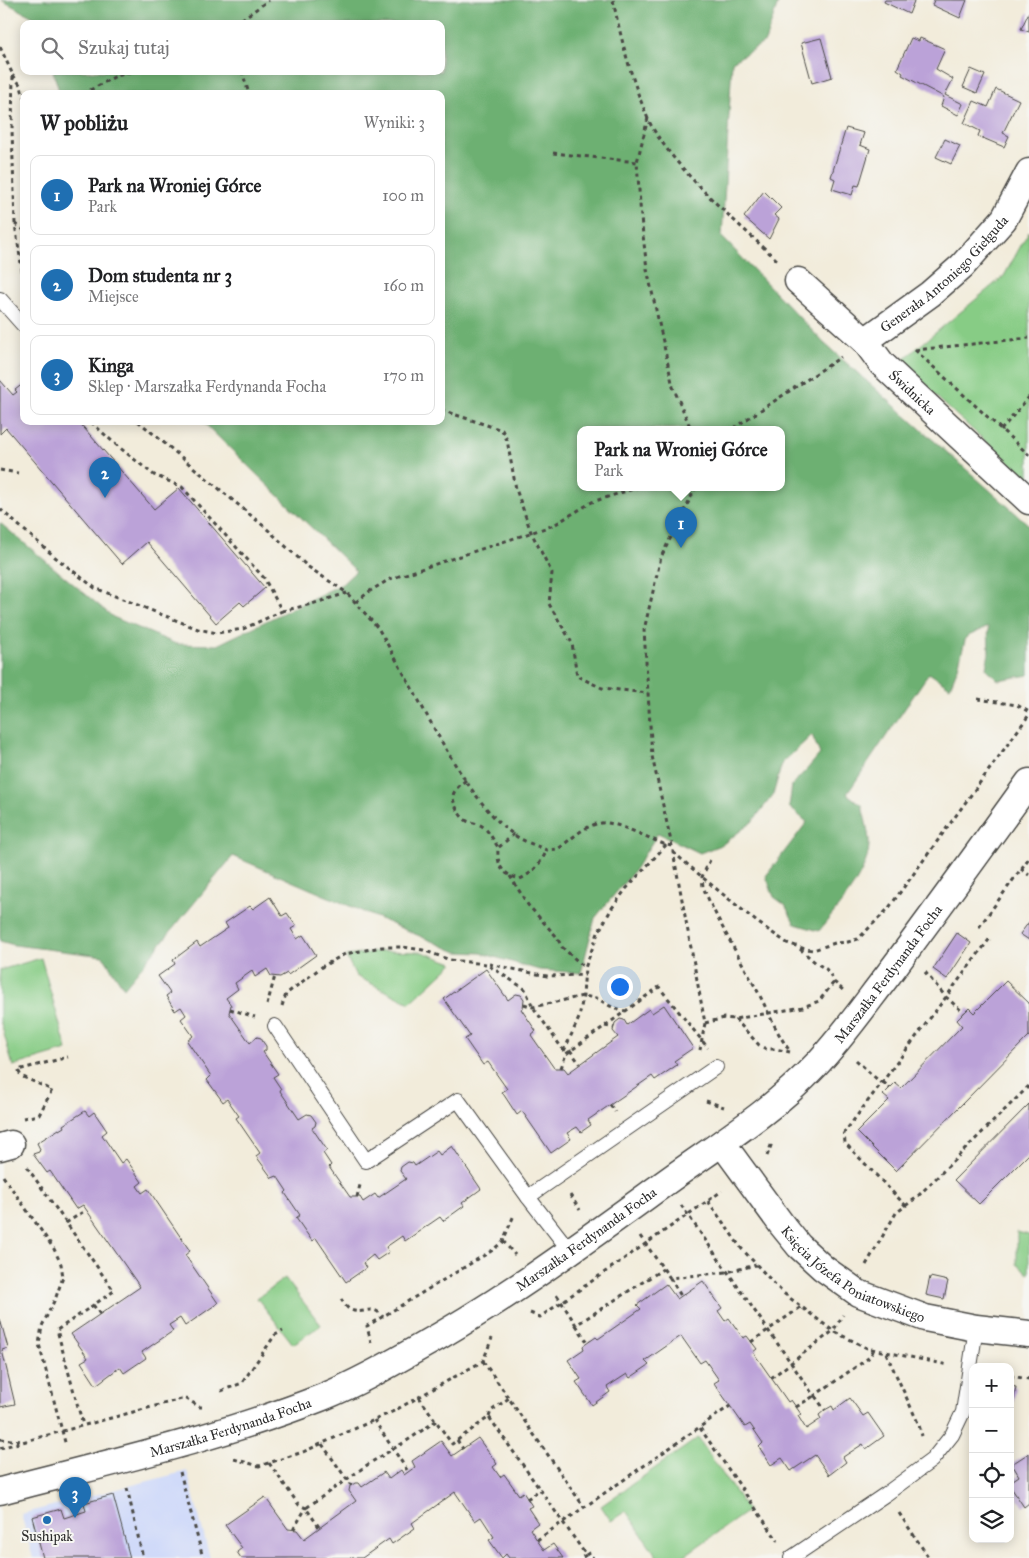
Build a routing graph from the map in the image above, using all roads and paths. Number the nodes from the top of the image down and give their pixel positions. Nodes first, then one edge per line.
1 (270, 0) edge
2 (613, 0) edge
3 (241, 20) edge
4 (0, 46) edge
5 (13, 75) junction
6 (123, 75) edge
7 (243, 75) edge
8 (22, 90) edge
9 (91, 90) edge
10 (248, 90) edge
11 (648, 118) junction
12 (553, 153) dead end
13 (638, 162) junction
14 (1029, 172) edge
15 (16, 224) junction
16 (20, 227) edge
17 (20, 252) edge
18 (798, 281) joint
19 (0, 299) edge
20 (20, 322) edge
21 (1029, 338) edge
22 (865, 341) junction
23 (915, 350) junction
24 (908, 351) dead end
25 (1029, 397) edge
26 (445, 411) edge
27 (94, 425) edge
28 (143, 425) edge
29 (690, 426) edge
30 (737, 426) edge
31 (1001, 430) junction
32 (1029, 456) edge
33 (0, 470) edge
34 (18, 473) dead end
35 (626, 491) edge
36 (694, 491) edge
37 (1029, 501) edge
38 (0, 509) edge
39 (531, 532) junction
40 (347, 594) junction
41 (356, 602) junction
42 (282, 611) junction
43 (648, 693) junction
44 (978, 700) dead end
45 (1029, 713) edge
46 (466, 780) junction
47 (1029, 782) edge
48 (514, 834) junction
49 (666, 846) junction
50 (672, 846) junction
51 (498, 848) junction
52 (547, 850) junction
53 (673, 851) junction
54 (1029, 858) edge
55 (710, 860) dead end
56 (1021, 869) junction
57 (1029, 875) edge
58 (510, 876) junction
59 (702, 877) junction
60 (979, 927) dead end
61 (991, 937) dead end
62 (797, 947) junction
63 (486, 964) junction
64 (586, 968) junction
65 (921, 968) dead end
66 (585, 975) junction
67 (275, 976) dead end
68 (834, 982) junction
69 (583, 996) junction
70 (946, 997) junction
71 (524, 1004) dead end
72 (864, 1006) junction
73 (533, 1007) junction
74 (265, 1010) dead end
75 (625, 1011) junction
76 (768, 1013) junction
77 (964, 1013) dead end
78 (735, 1019) junction
79 (705, 1023) junction
80 (275, 1026) joint
81 (605, 1026) junction
82 (614, 1028) dead end
83 (702, 1039) junction
84 (570, 1050) junction
85 (565, 1052) junction
86 (852, 1056) dead end
87 (68, 1057) dead end
88 (580, 1064) dead end
89 (716, 1067) joint
90 (561, 1068) dead end
91 (882, 1082) junction
92 (1029, 1086) edge
93 (890, 1088) dead end
94 (699, 1099) dead end
95 (731, 1109) dead end
96 (20, 1119) dead end
97 (774, 1138) dead end
98 (722, 1143) junction
99 (6, 1146) edge
100 (766, 1158) dead end
101 (0, 1172) edge
102 (665, 1182) junction
103 (528, 1197) junction
104 (708, 1201) dead end
105 (906, 1206) junction
106 (86, 1210) dead end
107 (623, 1214) junction
108 (688, 1215) junction
109 (66, 1223) junction
110 (645, 1244) junction
111 (570, 1251) junction
112 (867, 1262) dead end
113 (756, 1265) dead end
114 (663, 1269) junction
115 (727, 1272) junction
116 (670, 1278) junction
117 (858, 1293) junction
118 (681, 1296) dead end
119 (341, 1299) dead end
120 (561, 1302) junction
121 (93, 1305) junction
122 (801, 1307) dead end
123 (526, 1312) dead end
124 (100, 1314) dead end
125 (383, 1317) junction
126 (576, 1325) junction
127 (976, 1328) junction
128 (283, 1331) dead end
129 (768, 1331) junction
130 (494, 1333) dead end
131 (1029, 1334) edge
132 (590, 1341) dead end
133 (751, 1342) dead end
134 (371, 1344) dead end
135 (874, 1349) dead end
136 (886, 1352) dead end
137 (484, 1361) junction
138 (791, 1363) junction
139 (1014, 1377) edge
140 (771, 1378) dead end
141 (1029, 1379) edge
142 (221, 1391) dead end
143 (814, 1396) junction
144 (419, 1397) junction
145 (509, 1398) junction
146 (208, 1405) dead end
147 (730, 1406) dead end
148 (796, 1407) dead end
149 (825, 1410) dead end
150 (489, 1417) junction
151 (374, 1420) junction
152 (436, 1421) junction
153 (83, 1425) junction
154 (700, 1428) junction
155 (63, 1431) junction
156 (0, 1439) edge
157 (457, 1440) junction
158 (25, 1441) junction
159 (322, 1444) junction
160 (0, 1448) edge
161 (463, 1448) dead end
162 (393, 1449) junction
163 (231, 1458) dead end
164 (930, 1462) junction
165 (269, 1463) junction
166 (179, 1469) dead end
167 (407, 1470) dead end
168 (346, 1479) junction
169 (126, 1483) dead end
170 (352, 1485) dead end
171 (540, 1489) junction
172 (0, 1491) edge
173 (527, 1499) dead end
174 (584, 1507) junction
175 (306, 1508) junction
176 (563, 1521) junction
177 (906, 1524) dead end
178 (319, 1527) dead end
179 (293, 1530) dead end
180 (537, 1540) dead end
181 (779, 1542) dead end
182 (586, 1555) junction
183 (144, 1558) edge
184 (203, 1558) edge
185 (582, 1558) edge
186 (593, 1558) edge
187 (790, 1558) edge
188 (929, 1558) edge

1 - 3 path
2 - 11 path
4 - 5 path
5 - 8 path
5 - 15 path
6 - 9 path
7 - 10 path
11 - 13 path
11 - 18 path
12 - 13 path
13 - 29 path
14 - 22 street, Generała Antoniego Giełguda
15 - 16 path
15 - 17 path
18 - 22 street, Świdnicka
19 - 20 lane
21 - 23 path
22 - 30 path
22 - 37 street, Świdnicka
23 - 24 path
23 - 31 path
25 - 31 path
26 - 39 path
27 - 42 path
28 - 40 path
31 - 32 path
33 - 34 path
35 - 39 path
36 - 43 path
38 - 42 path
39 - 41 path
39 - 43 path
40 - 41 path
40 - 42 path
41 - 46 path
43 - 50 path
44 - 45 path
45 - 62 path
46 - 48 path
46 - 51 path
47 - 72 street, Marszałka Ferdynanda Focha
48 - 51 path
48 - 52 path
49 - 50 path
49 - 52 path
49 - 64 path
50 - 53 path
51 - 58 path
52 - 58 path
53 - 59 path
53 - 79 path
54 - 56 path
55 - 59 path
56 - 57 path
56 - 60 path
58 - 64 path
59 - 62 path
59 - 76 path
61 - 70 path
62 - 68 path
63 - 66 path
63 - 73 path
63 - 80 path
64 - 66 path
65 - 70 path
66 - 69 path
67 - 74 path
68 - 72 path
68 - 76 path
69 - 73 path
69 - 75 path
69 - 85 path
70 - 77 path
70 - 91 path
71 - 73 path
72 - 98 street, Marszałka Ferdynanda Focha
73 - 85 path
75 - 81 path
75 - 83 path
76 - 78 path
76 - 78 path
78 - 79 path
79 - 83 path
80 - 103 lane
81 - 82 path
81 - 84 path
83 - 89 path
84 - 85 path
84 - 88 path
85 - 90 path
86 - 91 path
87 - 96 path
89 - 103 lane
91 - 93 path
91 - 105 path
92 - 105 path
94 - 95 path
97 - 100 path
98 - 102 street, Marszałka Ferdynanda Focha
98 - 117 street, Księcia Józefa Poniatowskiego
99 - 109 path
101 - 155 path
102 - 107 street, Marszałka Ferdynanda Focha
102 - 108 path
103 - 111 lane
103 - 125 path
104 - 108 path
105 - 112 path
106 - 109 path
107 - 110 path
107 - 111 street, Marszałka Ferdynanda Focha
108 - 110 path
108 - 115 path
109 - 121 path
110 - 114 path
110 - 120 path
111 - 172 street, Marszałka Ferdynanda Focha
113 - 115 path
114 - 116 path
114 - 126 path
115 - 116 path
115 - 129 path
116 - 118 path
117 - 127 street, Księcia Józefa Poniatowskiego
117 - 138 path
119 - 125 path
120 - 123 path
120 - 126 path
121 - 124 path
121 - 153 path
122 - 129 path
125 - 134 path
126 - 132 path
127 - 131 street, Księcia Józefa Poniatowskiego
127 - 164 lane
128 - 142 path
129 - 133 path
129 - 138 path
130 - 137 path
135 - 143 path
136 - 164 path
137 - 144 path
137 - 145 path
138 - 140 path
138 - 143 path
139 - 141 path
143 - 148 path
143 - 149 path
144 - 151 path
144 - 152 path
145 - 150 path
145 - 174 path
146 - 153 path
147 - 154 path
150 - 157 path
150 - 171 path
151 - 159 path
151 - 162 path
152 - 157 path
152 - 162 path
153 - 155 path
154 - 174 path
154 - 181 path
155 - 158 path
156 - 158 path
157 - 161 path
158 - 160 path
159 - 165 path
159 - 168 path
162 - 167 path
162 - 168 path
163 - 165 path
164 - 187 lane
165 - 175 path
166 - 184 path
168 - 170 path
168 - 175 path
169 - 183 path
171 - 173 path
171 - 176 path
174 - 176 path
175 - 178 path
175 - 179 path
176 - 180 path
176 - 182 path
177 - 188 path
182 - 185 path
182 - 186 path

